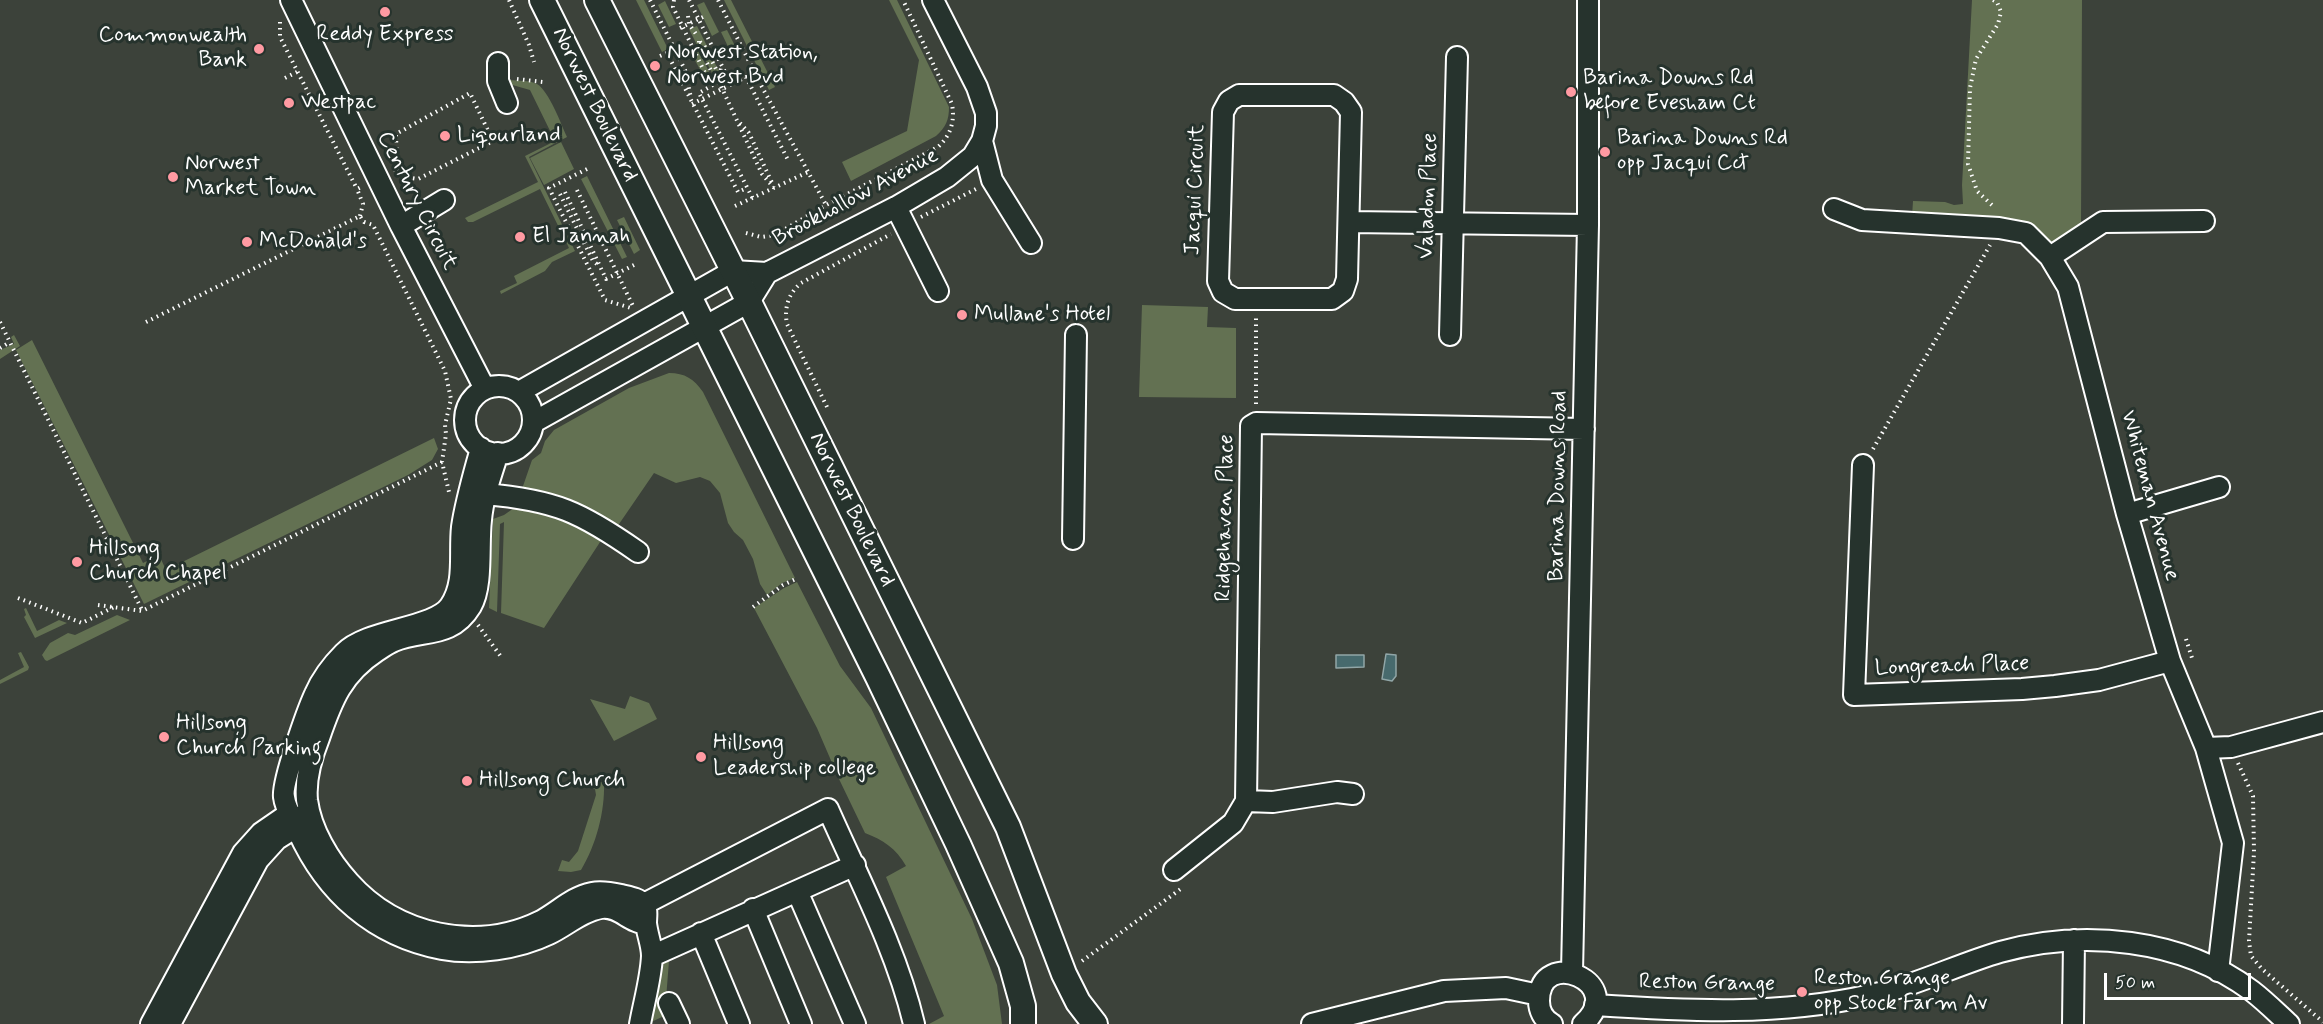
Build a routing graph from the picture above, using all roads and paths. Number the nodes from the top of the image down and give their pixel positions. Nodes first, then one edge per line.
1 (291, 0) edge
2 (509, 0) edge
3 (542, 0) edge
4 (597, 0) edge
5 (650, 0) edge
6 (674, 0) edge
7 (689, 0) edge
8 (718, 0) edge
9 (903, 0) edge
10 (933, 0) edge
11 (1588, 0) edge
12 (1994, 0) edge
13 (705, 16) dead end
14 (280, 20) dead end
15 (699, 21) junction
16 (690, 24) junction
17 (682, 29) junction
18 (707, 37) junction
19 (699, 41) junction
20 (691, 44) junction
21 (715, 53) junction
22 (660, 56) dead end
23 (1457, 57) dead end
24 (534, 62) dead end
25 (498, 63) dead end
26 (297, 72) junction
27 (285, 78) dead end
28 (719, 82) junction
29 (738, 82) dead end
30 (731, 84) junction
31 (724, 90) junction
32 (713, 95) dead end
33 (507, 103) dead end
34 (692, 104) junction
35 (738, 120) junction
36 (480, 137) dead end
37 (493, 141) junction
38 (982, 141) junction
39 (789, 162) dead end
40 (397, 168) junction
41 (587, 170) dead end
42 (808, 172) junction
43 (377, 178) junction
44 (993, 180) junction
45 (747, 188) junction
46 (774, 188) junction
47 (357, 189) junction
48 (577, 190) dead end
49 (562, 193) dead end
50 (753, 199) junction
51 (444, 200) dead end
52 (826, 205) junction
53 (735, 206) dead end
54 (896, 207) junction
55 (1834, 209) dead end
56 (360, 216) junction
57 (1998, 219) junction
58 (2204, 221) dead end
59 (1349, 222) junction
60 (1452, 224) junction
61 (401, 225) junction
62 (1588, 225) junction
63 (905, 226) junction
64 (746, 233) dead end
65 (1031, 243) dead end
66 (2050, 257) junction
67 (634, 265) dead end
68 (733, 271) junction
69 (617, 273) junction
70 (767, 273) junction
71 (938, 291) dead end
72 (689, 297) junction
73 (1256, 300) junction
74 (749, 302) junction
75 (785, 310) dead end
76 (0, 322) edge
77 (146, 322) dead end
78 (704, 327) junction
79 (1076, 335) dead end
80 (1450, 335) dead end
81 (10, 342) junction
82 (0, 348) edge
83 (485, 389) junction
84 (519, 392) junction
85 (534, 422) junction
86 (1256, 423) junction
87 (1584, 429) junction
88 (489, 451) junction
89 (442, 462) junction
90 (1863, 465) joint
91 (2219, 487) dead end
92 (476, 497) junction
93 (2127, 514) junction
94 (1073, 539) dead end
95 (638, 552) dead end
96 (798, 578) dead end
97 (18, 598) dead end
98 (98, 605) dead end
99 (114, 606) junction
100 (753, 607) dead end
101 (142, 611) junction
102 (480, 614) dead end
103 (502, 658) dead end
104 (2170, 661) junction
105 (2323, 722) edge
106 (2206, 748) junction
107 (305, 749) junction
108 (1353, 794) dead end
109 (307, 801) junction
110 (1246, 801) junction
111 (290, 812) junction
112 (855, 865) junction
113 (1174, 870) joint
114 (796, 891) junction
115 (644, 904) junction
116 (753, 909) junction
117 (646, 924) junction
118 (701, 933) junction
119 (2074, 940) junction
120 (652, 956) junction
121 (2218, 971) junction
122 (1572, 972) junction
123 (1064, 974) junction
124 (1539, 995) junction
125 (669, 1003) dead end
126 (1595, 1005) junction
127 (1803, 1016) edge
128 (151, 1024) edge
129 (170, 1024) edge
130 (640, 1024) edge
131 (679, 1024) edge
132 (738, 1024) edge
133 (801, 1024) edge
134 (855, 1024) edge
135 (915, 1024) edge
136 (1023, 1024) edge
137 (1072, 1024) edge
138 (1084, 1024) edge
139 (1095, 1024) edge
140 (1312, 1024) edge
141 (1552, 1024) edge
142 (1583, 1024) edge
143 (2073, 1024) edge
144 (2289, 1024) edge

1 - 43 street, Century Circuit
2 - 24 path
3 - 72 main road, Norwest Boulevard
4 - 68 main road, Norwest Boulevard
5 - 34 path
6 - 17 path
7 - 15 path
7 - 21 path
8 - 42 path
9 - 52 path
10 - 38 street, Brookhollow Avenue
11 - 62 street, Barina Downs Road
12 - 57 path
13 - 16 path
14 - 26 path
15 - 16 path
15 - 18 path
16 - 17 path
17 - 20 path
18 - 19 path
18 - 21 path
19 - 20 path
19 - 31 path
20 - 28 path
21 - 28 path
21 - 30 path
22 - 34 path
23 - 60 street, Valadon Place
25 - 33 street
26 - 27 path
26 - 47 path
28 - 35 path
28 - 45 path
29 - 31 path
30 - 34 path
30 - 39 path
31 - 32 path
34 - 45 path
35 - 46 path
35 - 46 path
36 - 37 path
37 - 40 path
37 - 40 path
38 - 44 street
38 - 54 street, Brookhollow Avenue
40 - 43 path
41 - 69 path
42 - 46 path
42 - 52 path
43 - 47 path
43 - 61 street, Century Circuit
44 - 63 path
44 - 65 street
45 - 50 path
46 - 50 path
47 - 56 path
48 - 69 path
49 - 69 path
50 - 53 path
51 - 61 street
52 - 64 path
54 - 63 street
54 - 70 street, Brookhollow Avenue
55 - 57 street, Whiteman Avenue
56 - 77 path
56 - 89 path
57 - 66 street, Whiteman Avenue
57 - 90 path
58 - 66 street
59 - 60 street
59 - 73 street, Jacqui Circuit
59 - 73 street, Jacqui Circuit
60 - 62 street
60 - 80 street, Valadon Place
61 - 83 street, Century Circuit
62 - 87 street, Barina Downs Road
63 - 71 street
63 - 75 path
66 - 93 street, Whiteman Avenue
67 - 69 path
68 - 70 street
68 - 72 street
68 - 74 main road, Norwest Boulevard
70 - 74 street
72 - 78 main road, Norwest Boulevard
72 - 84 street
73 - 86 path
74 - 78 street
74 - 123 main road, Norwest Boulevard
76 - 81 path
78 - 85 street
78 - 136 main road, Norwest Boulevard
79 - 94 street
81 - 82 path
81 - 101 path
83 - 84 street
83 - 88 street
84 - 85 street
85 - 88 street
86 - 87 street, Ridgehaven Place
86 - 110 street, Ridgehaven Place
87 - 122 street, Barina Downs Road
88 - 92 street
89 - 92 path
89 - 101 path
90 - 104 street, Longreach Place
91 - 93 street
92 - 95 street
92 - 107 street
93 - 104 street, Whiteman Avenue
96 - 100 path
97 - 99 path
98 - 99 path
99 - 101 path
102 - 103 path
104 - 106 street, Whiteman Avenue
105 - 106 street
106 - 121 street, Whiteman Avenue
107 - 109 street
107 - 111 street
108 - 110 street
109 - 111 street
109 - 115 street
110 - 113 street
111 - 117 street
111 - 128 street
111 - 129 street
112 - 114 street
112 - 115 street
112 - 135 street
113 - 123 path
114 - 116 street
114 - 134 street
115 - 117 street
116 - 118 street
116 - 133 street
117 - 120 street
118 - 120 street
118 - 132 street
119 - 121 street, Reston Grange
119 - 127 street, Reston Grange
119 - 143 street
120 - 130 street
121 - 144 street, Reston Grange
122 - 124 street
122 - 126 street
123 - 139 main road, Norwest Boulevard
124 - 140 street
124 - 141 street
125 - 131 street
126 - 127 street, Reston Grange
126 - 142 street
137 - 138 main road

